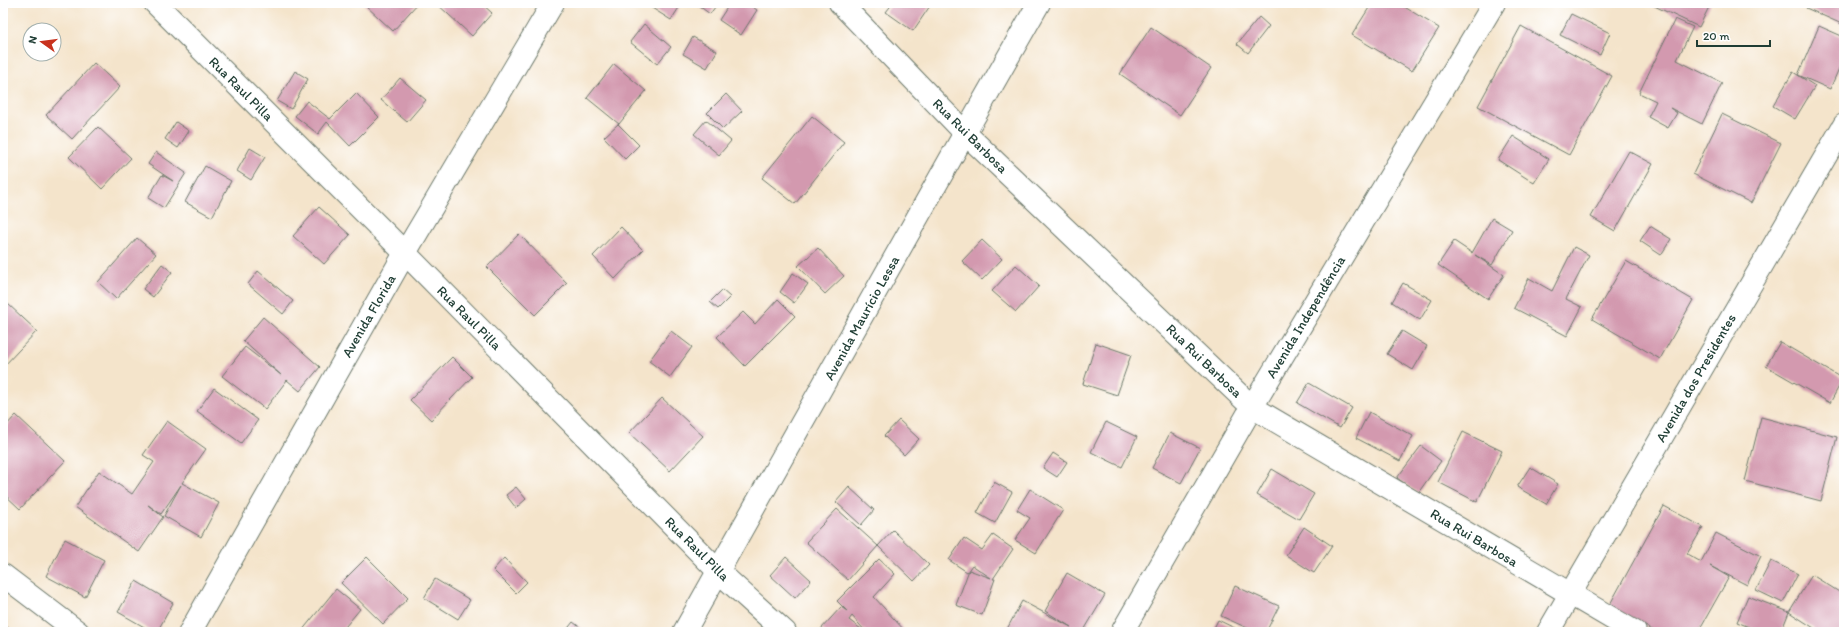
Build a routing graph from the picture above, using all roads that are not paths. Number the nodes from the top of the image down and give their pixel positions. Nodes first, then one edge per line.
1 (155, 3) edge
2 (553, 3) edge
3 (840, 3) edge
4 (1039, 3) edge
5 (1494, 3) edge
6 (1844, 125) edge
7 (965, 133) junction
8 (405, 253) junction
9 (1252, 407) junction
10 (719, 572) junction
11 (3, 575) edge
12 (1570, 594) junction
13 (78, 632) edge
14 (190, 632) edge
15 (684, 632) edge
16 (785, 632) edge
17 (1122, 632) edge
18 (1548, 632) edge
19 (1635, 632) edge

1 - 8 street, Rua Raul Pilla
2 - 8 street, Avenida Florida
3 - 7 street, Rua Rui Barbosa
4 - 7 street, Avenida Maurício Lessa
5 - 9 street, Avenida Independência
6 - 12 street, Avenida dos Presidentes
7 - 9 street, Rua Rui Barbosa
7 - 10 street, Avenida Maurício Lessa
8 - 10 street, Rua Raul Pilla
8 - 14 street, Avenida Florida
9 - 12 street, Rua Rui Barbosa
9 - 17 street, Avenida Independência
10 - 15 street, Avenida Maurício Lessa
10 - 16 street, Rua Raul Pilla
11 - 13 street
12 - 18 street, Avenida dos Presidentes
12 - 19 street, Rua Rui Barbosa

